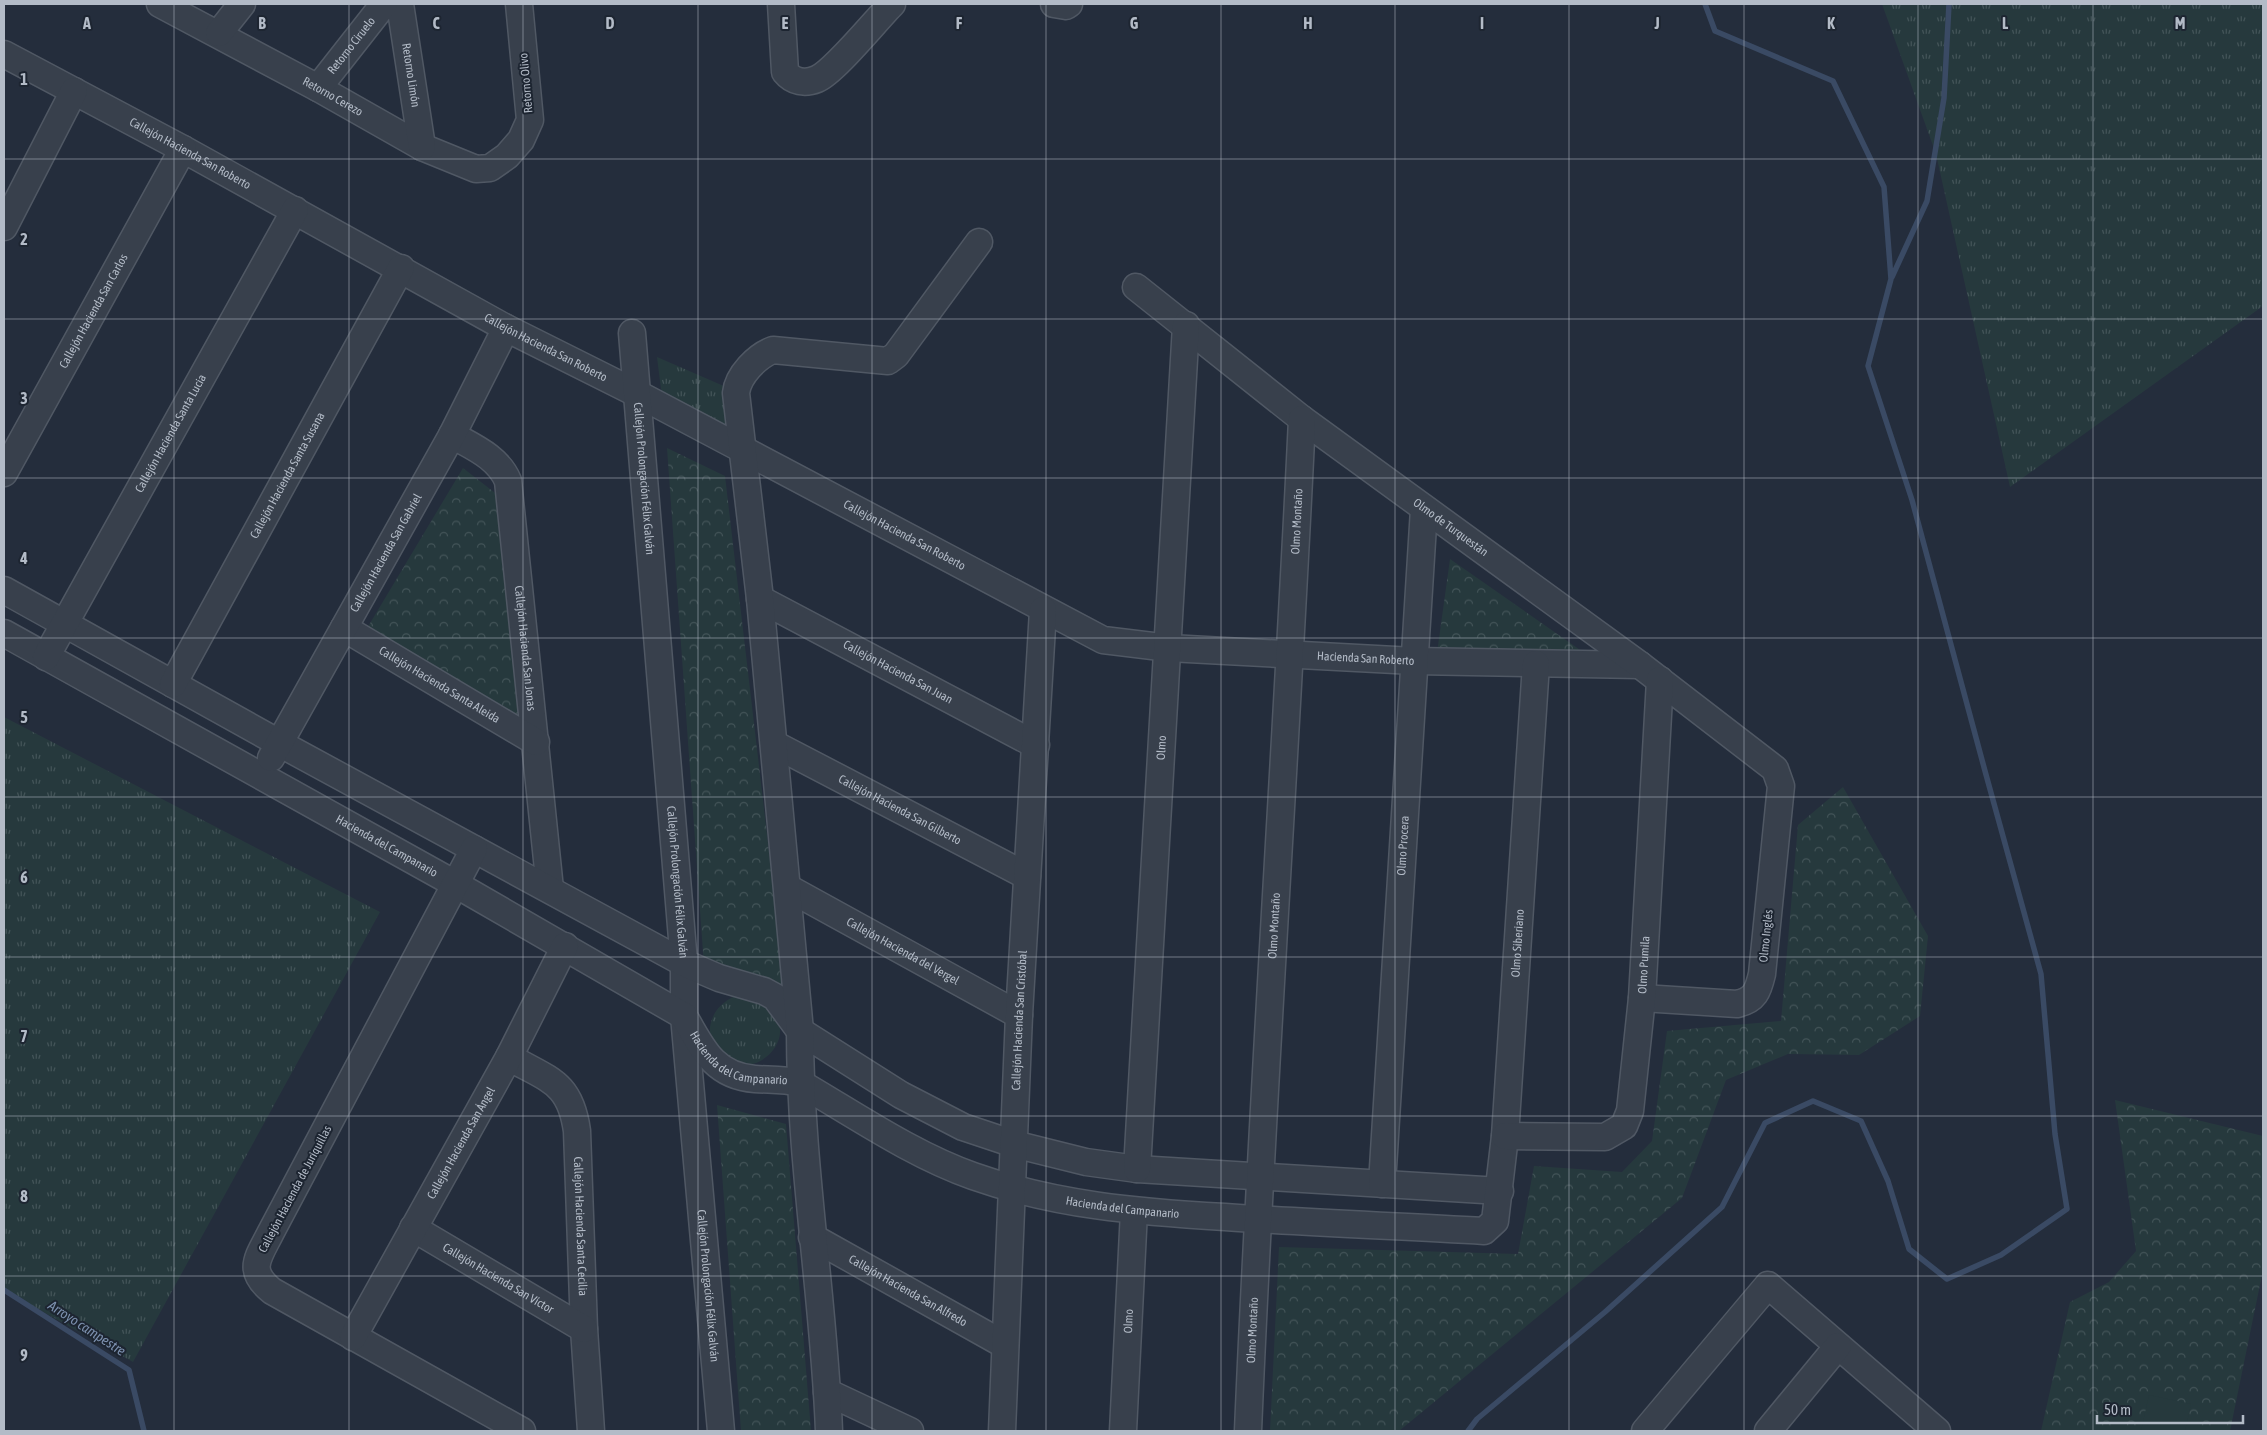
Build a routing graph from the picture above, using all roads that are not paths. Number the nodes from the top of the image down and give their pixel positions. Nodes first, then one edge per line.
1 (160, 4) edge
2 (242, 4) edge
3 (384, 4) edge
4 (400, 4) edge
5 (519, 4) edge
6 (781, 4) edge
7 (892, 4) edge
8 (1054, 4) edge
9 (1069, 4) edge
10 (219, 33) junction
11 (4, 54) edge
12 (318, 88) junction
13 (74, 91) junction
14 (422, 147) junction
15 (183, 149) junction
16 (507, 156) joint
17 (295, 210) junction
18 (4, 227) edge
19 (979, 242) dead end
20 (401, 268) junction
21 (1136, 287) dead end
22 (1186, 325) junction
23 (506, 328) junction
24 (632, 333) dead end
25 (636, 394) junction
26 (1302, 419) junction
27 (452, 435) junction
28 (743, 452) junction
29 (4, 473) edge
30 (1424, 509) junction
31 (4, 590) edge
32 (760, 599) junction
33 (1043, 610) junction
34 (66, 624) junction
35 (344, 628) junction
36 (4, 633) edge
37 (1092, 636) joint
38 (1169, 648) junction
39 (1291, 654) junction
40 (46, 657) junction
41 (1414, 661) junction
42 (1536, 664) junction
43 (1650, 672) junction
44 (173, 684) junction
45 (536, 742) junction
46 (279, 743) junction
47 (774, 744) junction
48 (1036, 745) junction
49 (1770, 763) joint
50 (261, 776) junction
51 (474, 849) junction
52 (1027, 876) junction
53 (457, 885) junction
54 (788, 888) junction
55 (550, 889) junction
56 (565, 946) junction
57 (684, 963) junction
58 (1642, 998) junction
59 (1019, 1015) junction
60 (684, 1016) junction
61 (800, 1031) junction
62 (508, 1057) junction
63 (800, 1083) junction
64 (1505, 1136) junction
65 (1014, 1144) junction
66 (1138, 1169) junction
67 (1259, 1176) junction
68 (1382, 1184) junction
69 (1011, 1189) junction
70 (1500, 1191) junction
71 (1134, 1211) junction
72 (1257, 1219) junction
73 (1495, 1221) joint
74 (413, 1228) junction
75 (812, 1237) junction
76 (584, 1329) junction
77 (353, 1337) junction
78 (1005, 1345) junction
79 (1838, 1346) junction
80 (828, 1392) junction
81 (1923, 1427) edge
82 (522, 1431) edge
83 (591, 1431) edge
84 (721, 1431) edge
85 (829, 1431) edge
86 (910, 1431) edge
87 (1002, 1431) edge
88 (1123, 1431) edge
89 (1248, 1431) edge
90 (1644, 1431) edge
91 (1768, 1431) edge

1 - 10 street, Retorno Cerezo
2 - 10 street
3 - 12 street, Retorno Ciruelo
4 - 14 street, Retorno Limón
5 - 16 street, Retorno Olivo
6 - 7 street
8 - 9 street
10 - 12 street, Retorno Cerezo
11 - 13 street, Callejón Hacienda San Roberto
12 - 14 street, Retorno Cerezo
13 - 15 street, Callejón Hacienda San Roberto
13 - 18 street
14 - 16 street, Retorno Cerezo
15 - 17 street, Callejón Hacienda San Roberto
15 - 29 street, Callejón Hacienda San Carlos
17 - 20 street, Callejón Hacienda San Roberto
17 - 34 street, Callejón Hacienda Santa Lucia
19 - 28 street
20 - 23 street, Callejón Hacienda San Roberto
20 - 44 street, Callejón Hacienda Santa Susana
21 - 22 street, Olmo de Turquestán
22 - 26 street, Olmo de Turquestán
22 - 38 street, Olmo
23 - 25 street, Callejón Hacienda San Roberto
23 - 27 street, Callejón Hacienda San Gabriel
24 - 25 street, Callejón Prolongación Félix Galván
25 - 28 street, Callejón Hacienda San Roberto
25 - 57 street, Callejón Prolongación Félix Galván
26 - 30 street, Olmo de Turquestán
26 - 39 street, Olmo Montaño
27 - 35 street, Callejón Hacienda San Gabriel
27 - 45 street, Callejón Hacienda San Jonas
28 - 32 street
28 - 33 street, Callejón Hacienda San Roberto
30 - 41 street, Olmo Procera
30 - 43 street, Olmo de Turquestán
31 - 34 street
32 - 47 street
32 - 48 street, Callejón Hacienda San Juan
33 - 37 street, Callejón Hacienda San Roberto
33 - 48 street, Callejón Hacienda San Cristóbal
34 - 40 street, Callejón Hacienda Santa Lucia
34 - 44 street
35 - 45 street, Callejón Hacienda Santa Aleida
35 - 46 street, Callejón Hacienda San Gabriel
36 - 40 street, Hacienda del Campanario
37 - 38 street, Hacienda San Roberto
38 - 39 street, Hacienda San Roberto
38 - 66 street, Olmo
39 - 41 street, Hacienda San Roberto
39 - 67 street, Olmo Montaño
40 - 50 street, Hacienda del Campanario
41 - 42 street, Hacienda San Roberto
41 - 68 street, Olmo Procera
42 - 43 street, Hacienda San Roberto
42 - 64 street, Olmo Siberiano
43 - 49 street, Olmo de Turquestán
43 - 58 street, Olmo Pumila
44 - 46 street
45 - 55 street, Callejón Hacienda San Jonas
46 - 50 street, Callejón Hacienda San Gabriel
46 - 51 street
47 - 52 street, Callejón Hacienda San Gilberto
47 - 54 street
48 - 52 street, Callejón Hacienda San Cristóbal
49 - 58 street, Olmo Inglés
50 - 53 street, Hacienda del Campanario
51 - 53 street, Callejón Hacienda de Juriquillas
51 - 55 street
52 - 59 street, Callejón Hacienda San Cristóbal
53 - 56 street, Hacienda del Campanario
53 - 77 street, Callejón Hacienda de Juriquillas
54 - 59 street, Callejón Hacienda del Vergel
54 - 61 street
55 - 57 street
56 - 60 street, Hacienda del Campanario
56 - 62 street, Callejón Hacienda San Ángel
57 - 60 street, Callejón Prolongación Félix Galván
57 - 61 street
58 - 64 street, Olmo Pumila
59 - 65 street, Callejón Hacienda San Cristóbal
60 - 63 street, Hacienda del Campanario
60 - 84 street, Callejón Prolongación Félix Galván
61 - 63 street
61 - 65 street
62 - 74 street, Callejón Hacienda San Ángel
62 - 76 street, Callejón Hacienda Santa Cecilia
63 - 69 street, Hacienda del Campanario
63 - 75 street
64 - 70 street, Olmo Siberiano
65 - 66 street
65 - 69 street, Callejón Hacienda San Cristóbal
66 - 67 street
67 - 68 street
67 - 72 street, Olmo Montaño
68 - 70 street
69 - 71 street, Hacienda del Campanario
69 - 78 street, Callejón Hacienda San Cristóbal
70 - 73 street, Olmo Siberiano
71 - 72 street, Hacienda del Campanario
71 - 88 street, Olmo
72 - 73 street, Hacienda del Campanario
72 - 89 street, Olmo Montaño
74 - 76 street, Callejón Hacienda San Víctor
74 - 77 street, Callejón Hacienda San Ángel
75 - 78 street, Callejón Hacienda San Alfredo
75 - 80 street
76 - 83 street, Callejón Hacienda Santa Cecilia
77 - 82 street, Callejón Hacienda de Juriquillas
78 - 87 street, Callejón Hacienda San Cristóbal
79 - 81 street
79 - 90 street
79 - 91 street
80 - 85 street
80 - 86 street

